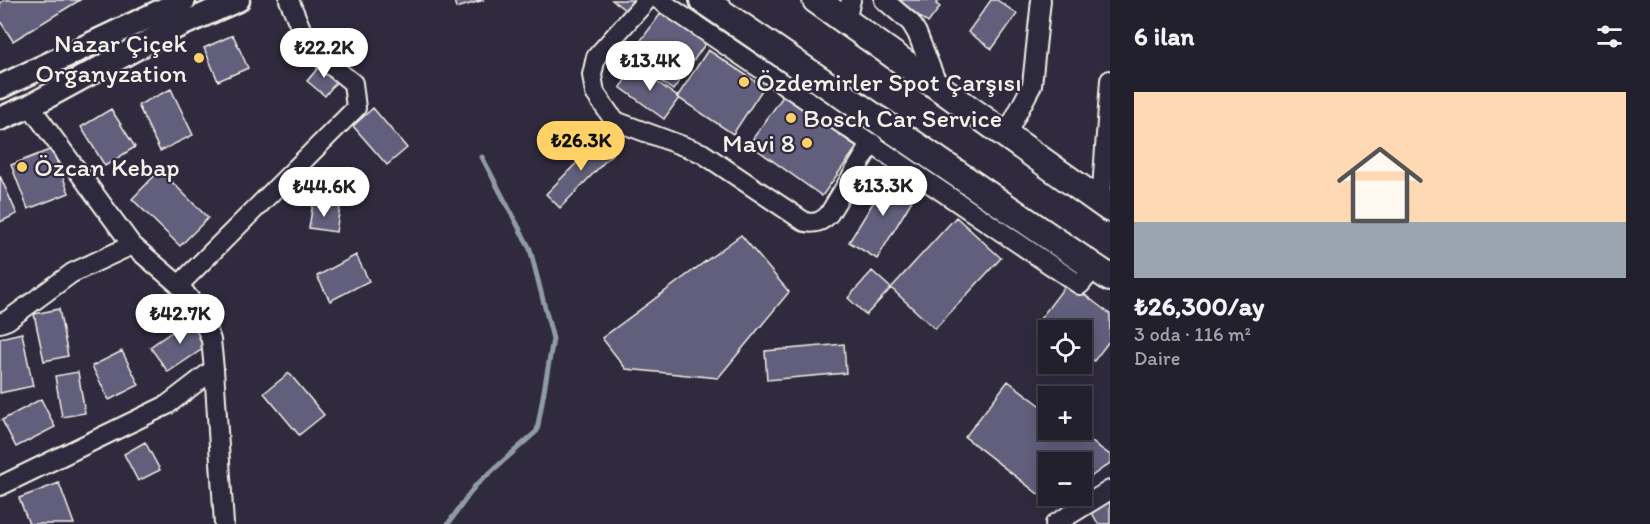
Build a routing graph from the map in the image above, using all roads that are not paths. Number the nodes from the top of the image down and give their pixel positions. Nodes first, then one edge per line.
1 (184, 0) edge
2 (238, 0) edge
3 (289, 0) edge
4 (647, 0) edge
5 (659, 0) edge
6 (703, 0) edge
7 (816, 0) edge
8 (884, 0) edge
9 (1041, 0) edge
10 (849, 10) edge
11 (785, 70) junction
12 (1110, 80) edge
13 (0, 87) edge
14 (938, 87) junction
15 (30, 106) junction
16 (0, 119) edge
17 (1006, 135) junction
18 (872, 143) junction
19 (1105, 206) edge
20 (132, 245) junction
21 (1102, 272) edge
22 (179, 285) junction
23 (0, 323) edge
24 (214, 369) junction
25 (0, 486) edge
26 (1110, 490) edge
27 (224, 524) edge
28 (1055, 524) edge

1 - 13 main road
2 - 15 main road
3 - 22 street
4 - 18 street
5 - 11 street
6 - 11 highway
7 - 10 highway
8 - 14 street
9 - 17 street
10 - 14 highway
11 - 18 street
11 - 21 highway
12 - 19 street
14 - 17 highway
15 - 16 main road
15 - 20 street
17 - 19 highway
18 - 21 street
20 - 22 street
20 - 23 street
22 - 24 street
24 - 25 street
24 - 27 street
26 - 28 street

